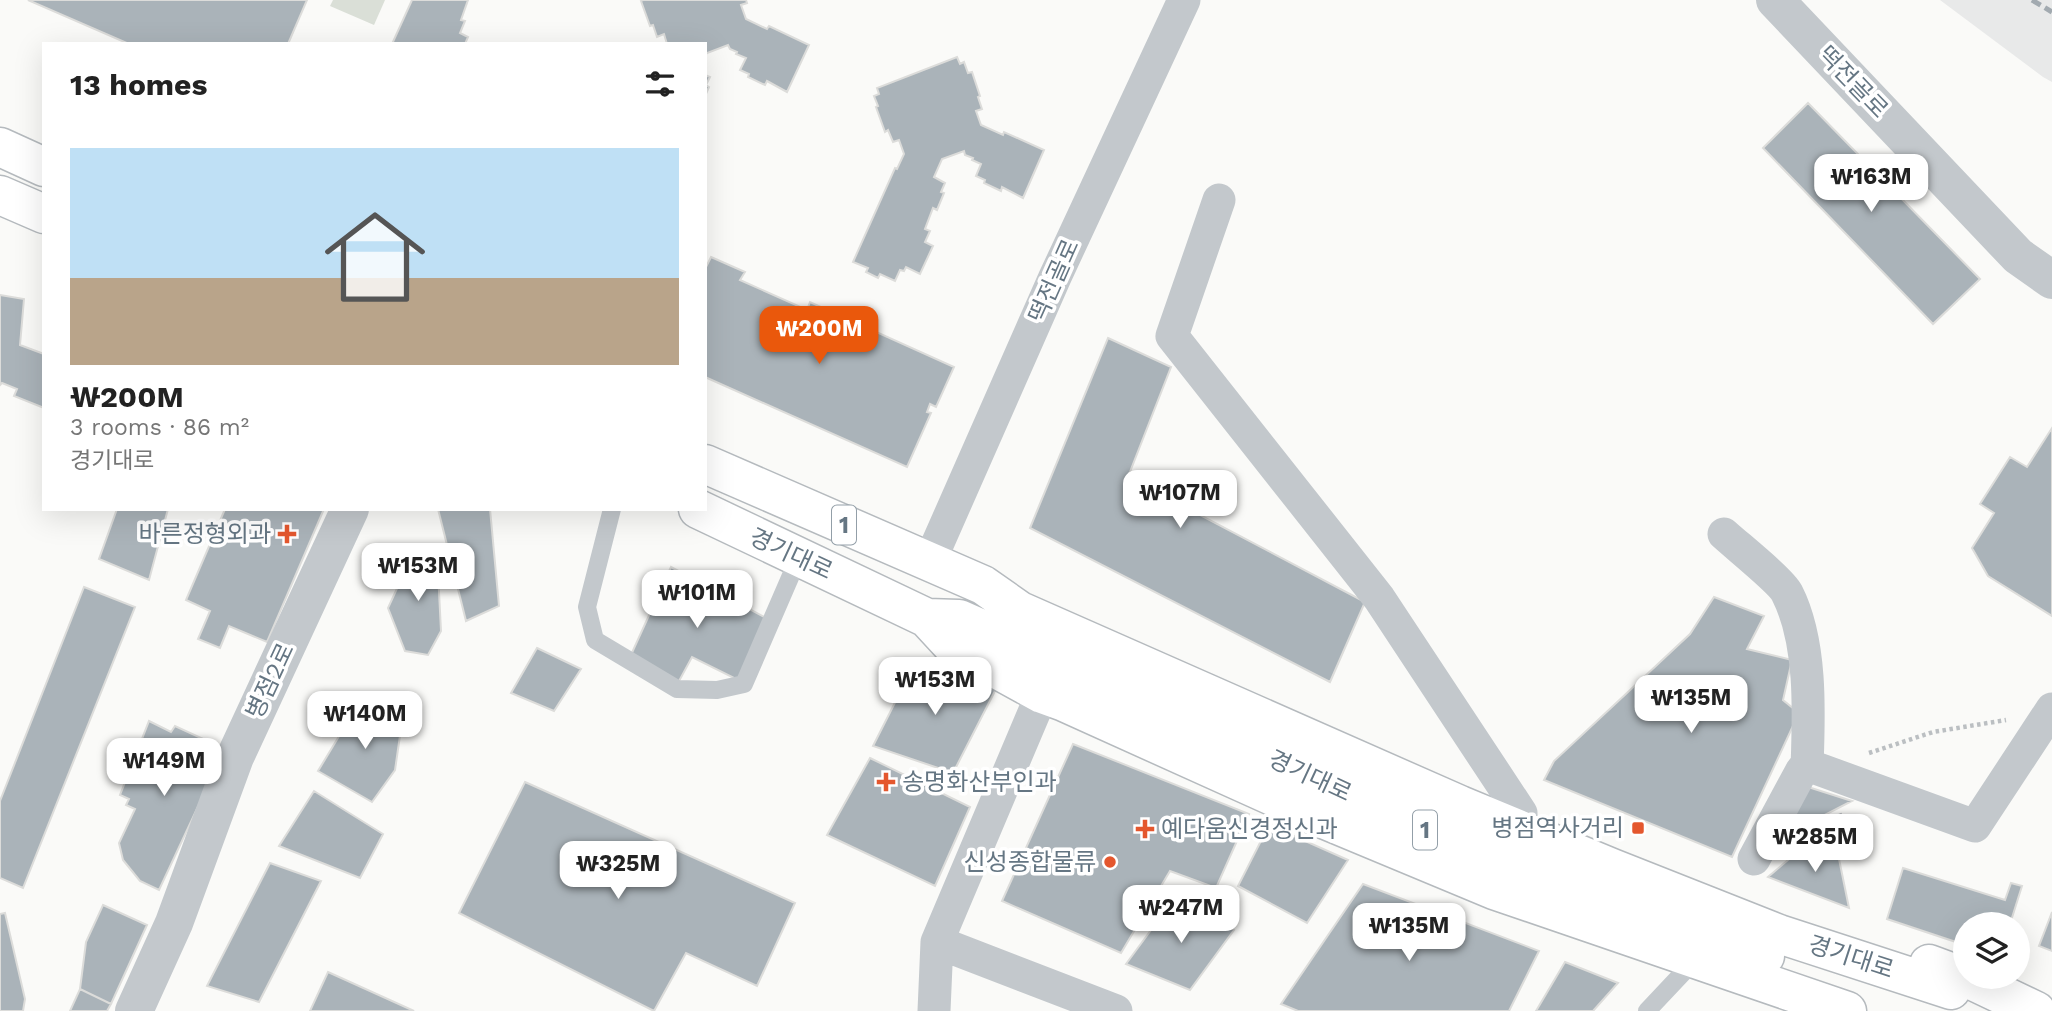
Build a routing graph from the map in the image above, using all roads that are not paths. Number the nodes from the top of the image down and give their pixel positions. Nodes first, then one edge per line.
1 (1184, 0) edge
2 (1774, 0) edge
3 (0, 147) edge
4 (42, 166) edge
5 (0, 195) edge
6 (1219, 200) dead end
7 (42, 213) edge
8 (2052, 280) edge
9 (707, 465) edge
10 (348, 511) edge
11 (611, 511) edge
12 (702, 511) edge
13 (1724, 534) dead end
14 (808, 562) junction
15 (929, 563) junction
16 (982, 585) junction
17 (927, 618) junction
18 (1042, 694) junction
19 (2050, 712) edge
20 (1819, 771) junction
21 (1521, 813) junction
22 (1754, 859) dead end
23 (937, 942) junction
24 (1695, 960) junction
25 (1952, 993) edge
26 (134, 1011) edge
27 (934, 1011) edge
28 (1116, 1011) edge
29 (1647, 1011) edge
30 (1847, 1011) edge
31 (1987, 1011) edge
32 (2036, 1011) edge

1 - 15 street, 떡전골로
2 - 8 street, 떡전골로
3 - 4 main road
5 - 7 main road
6 - 21 street
9 - 15 main road, 경기대로 / 1
10 - 26 street, 병점2로
11 - 14 lane
12 - 14 main road, 경기대로 / 1
13 - 20 street
14 - 17 main road, 경기대로 / 1
15 - 16 main road, 경기대로 / 1
16 - 21 main road, 경기대로
16 - 25 main road, 경기대로 / 1
17 - 18 main road
17 - 25 main road, 경기대로 / 1
18 - 23 street
18 - 24 main road
19 - 20 street
20 - 22 street
21 - 25 main road, 경기대로
23 - 27 street
23 - 28 street
24 - 29 lane
24 - 30 main road
25 - 31 main road
25 - 32 main road

